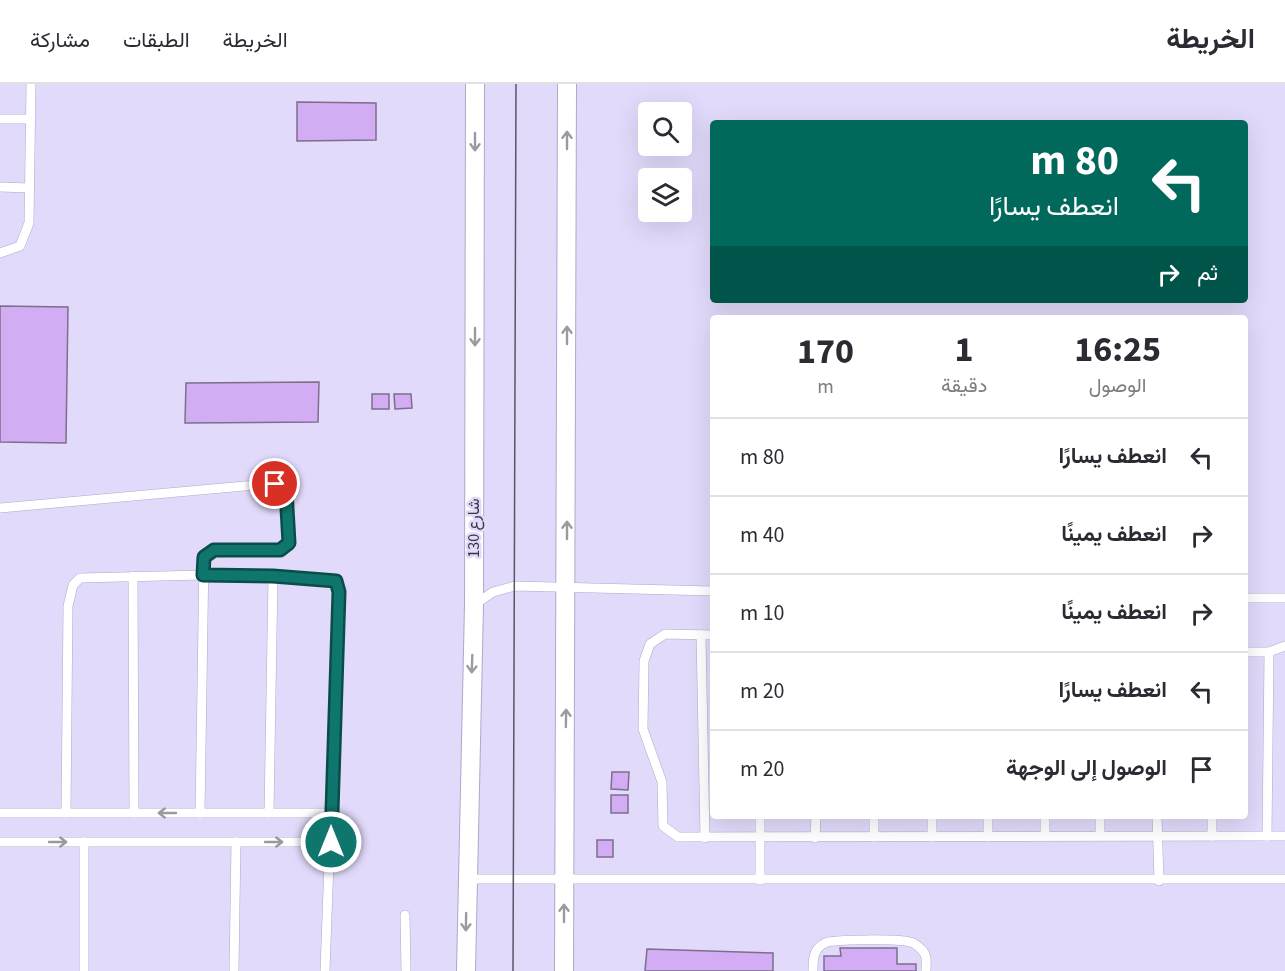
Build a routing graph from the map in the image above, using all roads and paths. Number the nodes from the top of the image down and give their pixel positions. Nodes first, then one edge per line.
1 (31, 84) edge
2 (475, 84) edge
3 (567, 84) edge
4 (0, 119) edge
5 (31, 119) junction
6 (0, 187) edge
7 (30, 188) junction
8 (0, 253) edge
9 (0, 508) edge
10 (203, 575) junction
11 (133, 576) junction
12 (273, 576) junction
13 (567, 589) junction
14 (710, 591) edge
15 (1248, 598) edge
16 (1285, 598) edge
17 (474, 606) junction
18 (701, 635) junction
19 (710, 635) edge
20 (1285, 646) edge
21 (1248, 652) edge
22 (1269, 652) junction
23 (0, 813) edge
24 (66, 813) junction
25 (134, 813) junction
26 (200, 813) junction
27 (269, 813) junction
28 (330, 813) junction
29 (760, 819) edge
30 (816, 819) edge
31 (874, 819) edge
32 (932, 819) edge
33 (988, 819) edge
34 (1045, 819) edge
35 (1100, 819) edge
36 (1157, 819) edge
37 (1212, 819) edge
38 (1100, 835) junction
39 (1045, 836) junction
40 (1157, 836) junction
41 (1212, 836) junction
42 (1267, 836) junction
43 (1285, 836) edge
44 (874, 837) junction
45 (932, 837) junction
46 (988, 837) junction
47 (705, 838) junction
48 (760, 838) junction
49 (815, 838) junction
50 (0, 842) edge
51 (84, 842) junction
52 (236, 842) junction
53 (331, 842) junction
54 (467, 879) junction
55 (564, 879) junction
56 (1285, 879) edge
57 (760, 880) junction
58 (1159, 881) junction
59 (405, 915) dead end
60 (84, 971) edge
61 (234, 971) edge
62 (325, 971) edge
63 (406, 971) edge
64 (466, 971) edge
65 (564, 971) edge
66 (813, 971) edge
67 (926, 971) edge

1 - 5 lane
2 -> 17 street, شارع 130
13 -> 3 street
4 - 5 lane
5 - 7 lane
6 - 7 lane
7 - 8 lane
9 - 10 lane
10 - 11 lane
10 - 12 lane
10 - 26 lane
11 - 24 lane
11 - 25 lane
12 - 27 lane
12 - 28 lane
13 - 14 lane
13 - 17 lane
55 -> 13 street
15 - 16 lane
17 -> 54 street, شارع 130
18 - 19 lane
18 - 47 lane
18 - 47 lane
20 - 22 lane
21 - 22 lane
22 - 42 lane
23 - 24 lane
24 - 25 lane
26 -> 25 lane
26 - 27 lane
27 - 28 lane
28 - 53 lane
29 - 48 lane
30 - 49 lane
31 - 44 lane
32 - 45 lane
33 - 46 lane
34 - 39 lane
35 - 38 lane
36 - 40 lane
37 - 41 lane
38 - 39 lane
38 - 40 lane
39 - 46 lane
40 - 41 lane
40 - 58 lane
41 - 42 lane
42 - 43 lane
44 - 45 lane
44 - 49 lane
45 - 46 lane
47 - 48 lane
48 - 49 lane
48 - 57 lane
50 -> 51 lane
51 - 52 lane
51 - 60 lane
52 -> 53 lane
52 - 61 lane
53 - 62 lane
54 - 55 lane
54 -> 64 street, شارع 130
55 - 57 lane
65 -> 55 street
56 - 58 lane
57 - 58 lane
59 - 63 lane
66 - 67 lane

